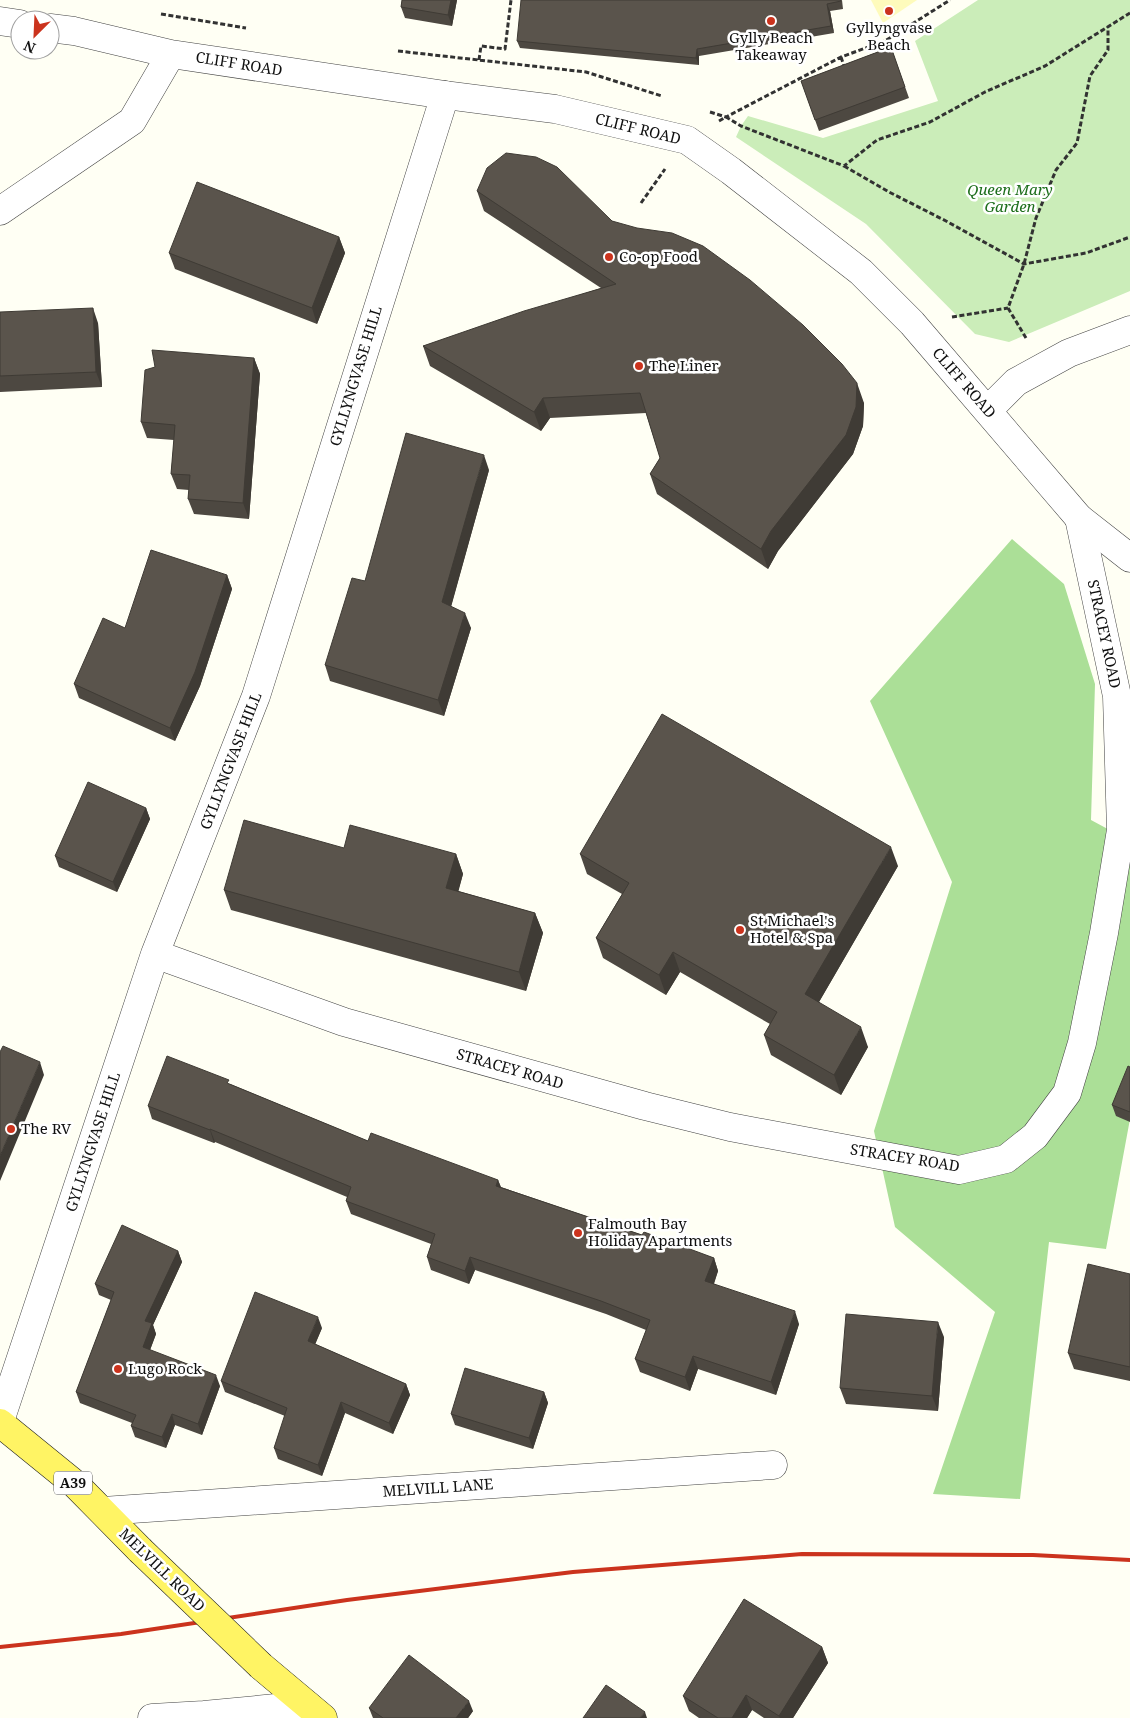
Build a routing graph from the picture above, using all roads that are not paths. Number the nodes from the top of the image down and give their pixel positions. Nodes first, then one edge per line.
1 (60, 29) edge
2 (171, 54) junction
3 (445, 95) junction
4 (0, 211) edge
5 (1130, 330) edge
6 (988, 410) junction
7 (1079, 518) junction
8 (1130, 558) edge
9 (155, 954) junction
10 (0, 1422) edge
11 (773, 1465) dead end
12 (103, 1511) junction
13 (315, 1712) edge
14 (152, 1718) edge

1 - 2 street, CLIFF ROAD
2 - 3 street, CLIFF ROAD
2 - 4 street
3 - 6 street, CLIFF ROAD
3 - 9 street, GYLLYNGVASE HILL
5 - 6 street
6 - 7 street, CLIFF ROAD
7 - 8 street, CLIFF ROAD
7 - 9 street, STRACEY ROAD
9 - 10 street, GYLLYNGVASE HILL
10 - 12 main road, MELVILL ROAD / A39
11 - 12 street, MELVILL LANE
12 - 13 main road, MELVILL ROAD / A39, bridge
13 - 14 street

